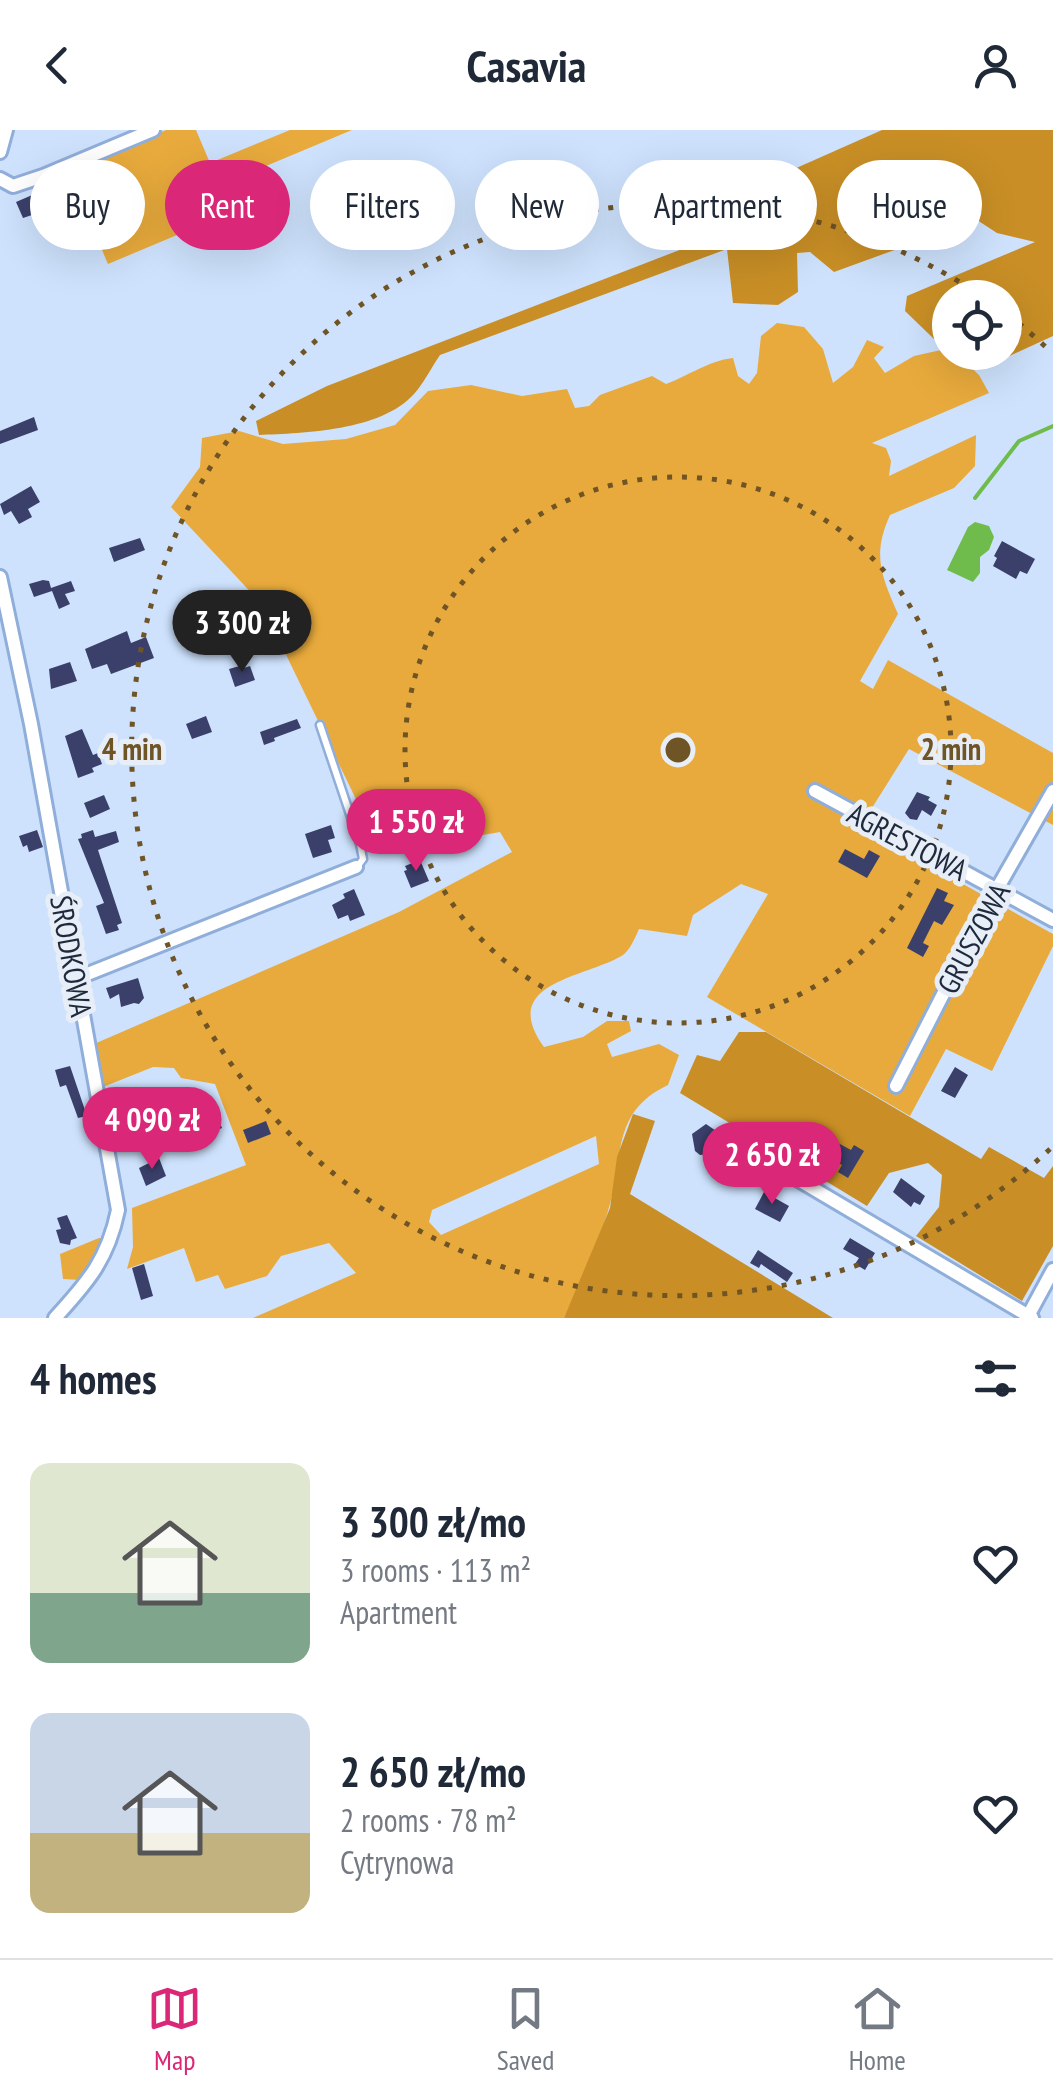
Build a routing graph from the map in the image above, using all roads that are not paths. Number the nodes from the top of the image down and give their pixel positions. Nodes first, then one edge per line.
1 (6, 130) edge
2 (153, 130) edge
3 (0, 152) edge
4 (0, 179) edge
5 (0, 577) edge
6 (320, 725) dead end
7 (815, 791) dead end
8 (1053, 791) edge
9 (356, 867) joint
10 (997, 890) junction
11 (1053, 920) edge
12 (75, 980) junction
13 (896, 1086) dead end
14 (754, 1152) dead end
15 (1053, 1270) edge
16 (1030, 1317) edge
17 (55, 1318) edge

1 - 3 street
2 - 4 street
5 - 12 street, ŚRODKOWA
6 - 9 lane
7 - 10 street, AGRESTOWA
8 - 10 street, GRUSZOWA
9 - 12 street
10 - 11 street, AGRESTOWA
10 - 13 street, GRUSZOWA
12 - 17 street, ŚRODKOWA
14 - 16 street
15 - 16 street

